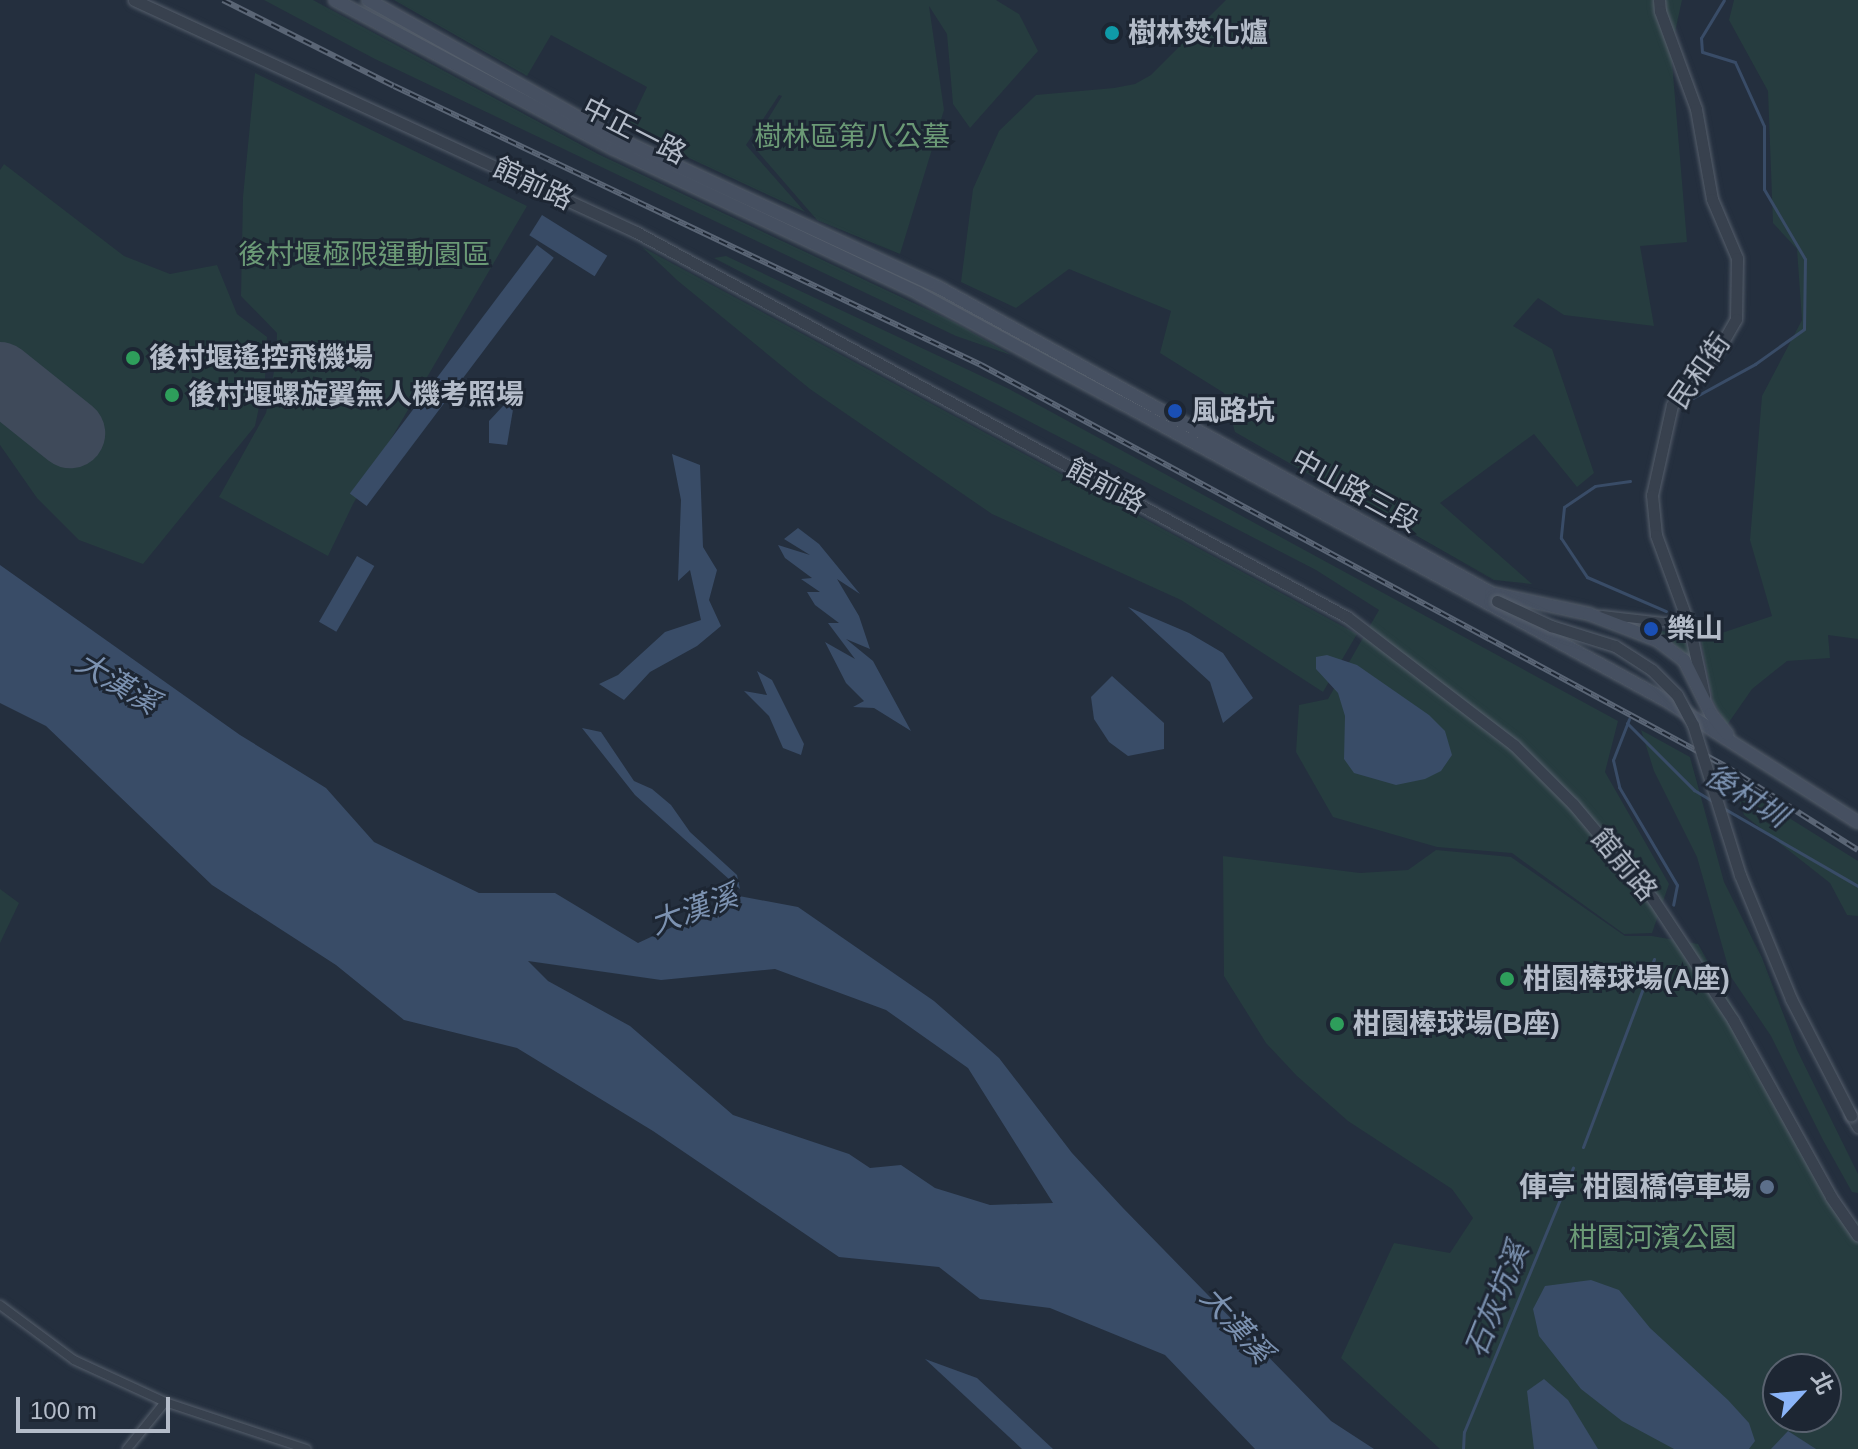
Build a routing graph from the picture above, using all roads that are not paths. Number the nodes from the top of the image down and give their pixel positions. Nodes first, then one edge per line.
1 (134, 0) edge
2 (335, 0) edge
3 (368, 0) edge
4 (1659, 0) edge
5 (908, 271) joint
6 (918, 293) joint
7 (1492, 599) junction
8 (1589, 614) junction
9 (1689, 625) junction
10 (1705, 700) junction
11 (1754, 758) junction
12 (1858, 822) edge
13 (1858, 1127) edge
14 (1858, 1236) edge
15 (0, 1305) edge
16 (165, 1402) junction
17 (127, 1449) edge
18 (306, 1449) edge

1 - 14 street, 館前路
2 - 6 main road, 中正一路
3 - 5 main road, 中正一路
4 - 9 street, 民和街
5 - 7 main road, 中山路三段
6 - 7 main road, 中山路三段
7 - 8 main road, 中山路三段
7 - 11 main road, 中山路三段
7 - 13 street, bridge
8 - 9 street
8 - 10 main road, 中山路三段
9 - 10 street, 民和街
10 - 11 main road, 中山路三段
11 - 12 main road, 中山路三段
15 - 16 street
16 - 17 street
16 - 18 street

